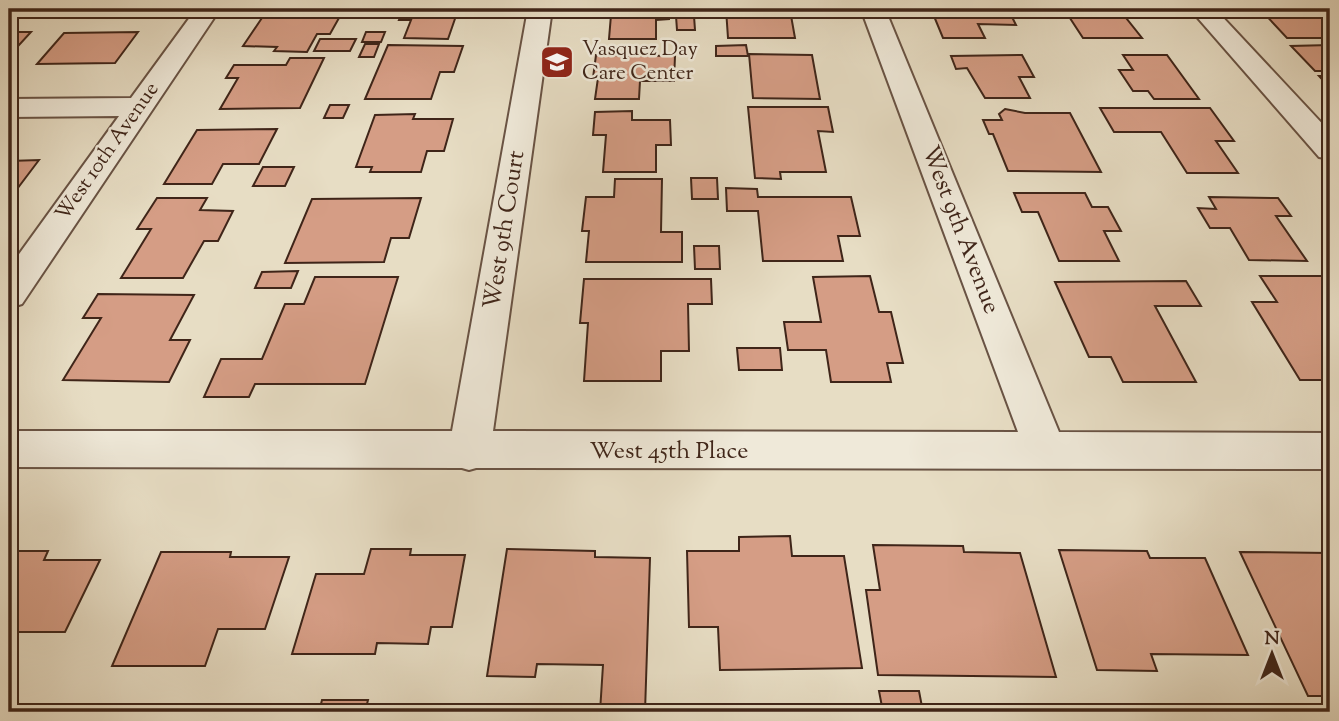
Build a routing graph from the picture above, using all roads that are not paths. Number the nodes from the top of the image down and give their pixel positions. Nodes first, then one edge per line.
1 (208, 9) edge
2 (540, 9) edge
3 (873, 9) edge
4 (1202, 9) edge
5 (137, 107) junction
6 (9, 108) edge
7 (1330, 150) edge
8 (9, 295) edge
9 (9, 449) edge
10 (1330, 451) edge
11 (470, 452) junction
12 (1046, 452) junction

1 - 5 street, West 10th Avenue
2 - 11 street, West 9th Court
3 - 12 street, West 9th Avenue
4 - 7 street
5 - 6 street
5 - 8 street, West 10th Avenue
9 - 11 street, West 45th Place
10 - 12 street, West 45th Place
11 - 12 street, West 45th Place

